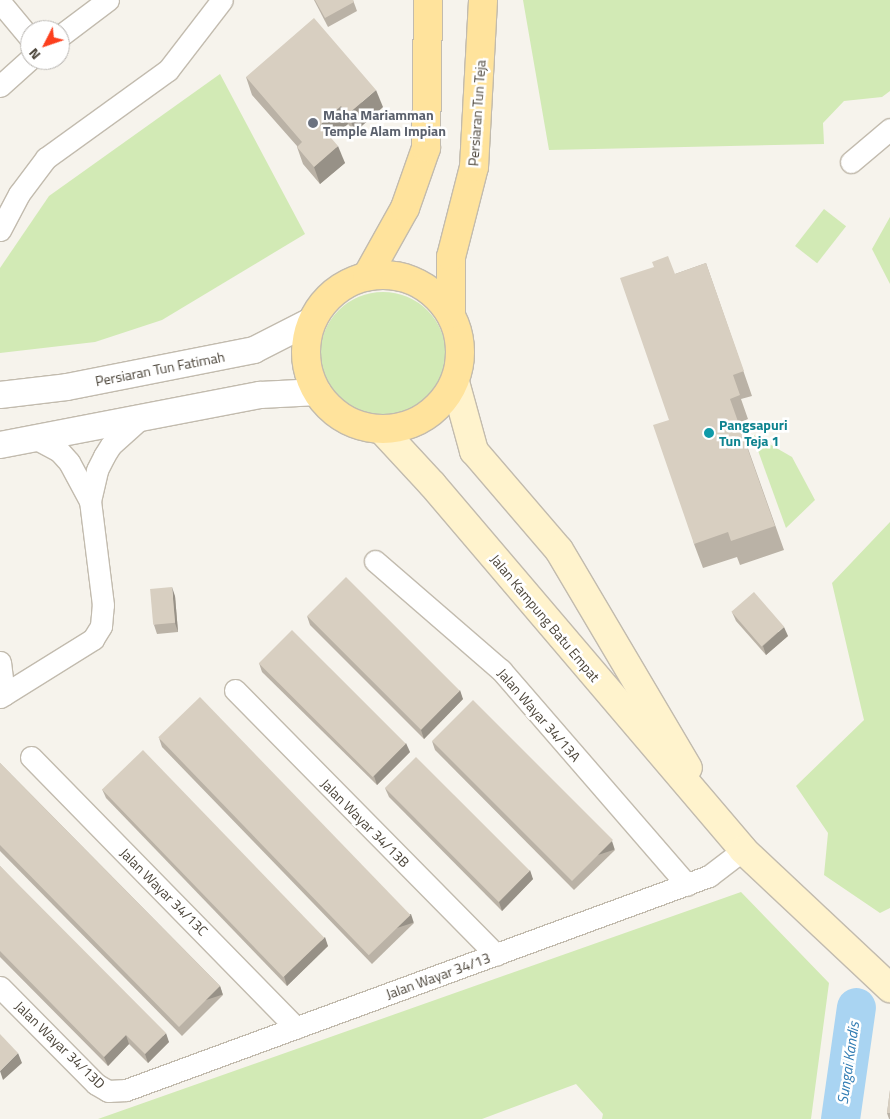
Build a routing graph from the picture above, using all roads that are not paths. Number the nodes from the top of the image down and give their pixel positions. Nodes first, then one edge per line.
1 (108, 0) edge
2 (222, 0) edge
3 (428, 0) edge
4 (483, 0) edge
5 (0, 2) edge
6 (20, 26) edge
7 (70, 28) edge
8 (20, 68) edge
9 (0, 86) edge
10 (890, 129) edge
11 (851, 162) dead end
12 (0, 230) edge
13 (367, 276) junction
14 (451, 314) junction
15 (313, 320) junction
16 (455, 382) junction
17 (318, 392) junction
18 (0, 395) edge
19 (140, 419) junction
20 (381, 429) junction
21 (36, 439) junction
22 (0, 445) edge
23 (90, 501) junction
24 (375, 561) dead end
25 (0, 662) edge
26 (235, 690) dead end
27 (2, 696) edge
28 (31, 757) dead end
29 (708, 809) junction
30 (743, 850) junction
31 (687, 885) junction
32 (496, 955) junction
33 (0, 987) edge
34 (890, 988) edge
35 (296, 1028) junction
36 (126, 1090) joint

1 - 7 street
2 - 12 street
3 - 13 main road
4 - 14 main road, Persiaran Tun Teja
5 - 6 street
8 - 9 street
10 - 11 street
13 - 14 main road
13 - 15 main road
14 - 16 main road
15 - 17 main road
15 - 18 street, Persiaran Tun Fatimah
16 - 20 main road
16 - 29 main road, Jalan Kampung Batu Empat
17 - 19 street
17 - 20 main road
19 - 21 street
19 - 23 street
20 - 29 main road, Jalan Kampung Batu Empat
21 - 22 street
21 - 23 street
23 - 27 street
24 - 31 street, Jalan Wayar 34/13A
25 - 27 street
26 - 32 street, Jalan Wayar 34/13B
28 - 35 street, Jalan Wayar 34/13C
29 - 30 main road, Jalan Kampung Batu Empat
30 - 31 street, Jalan Wayar 34/13
30 - 34 main road, Jalan Kampung Batu Empat
31 - 32 street, Jalan Wayar 34/13
32 - 35 street, Jalan Wayar 34/13
33 - 36 street, Jalan Wayar 34/13D
35 - 36 street, Jalan Wayar 34/13

